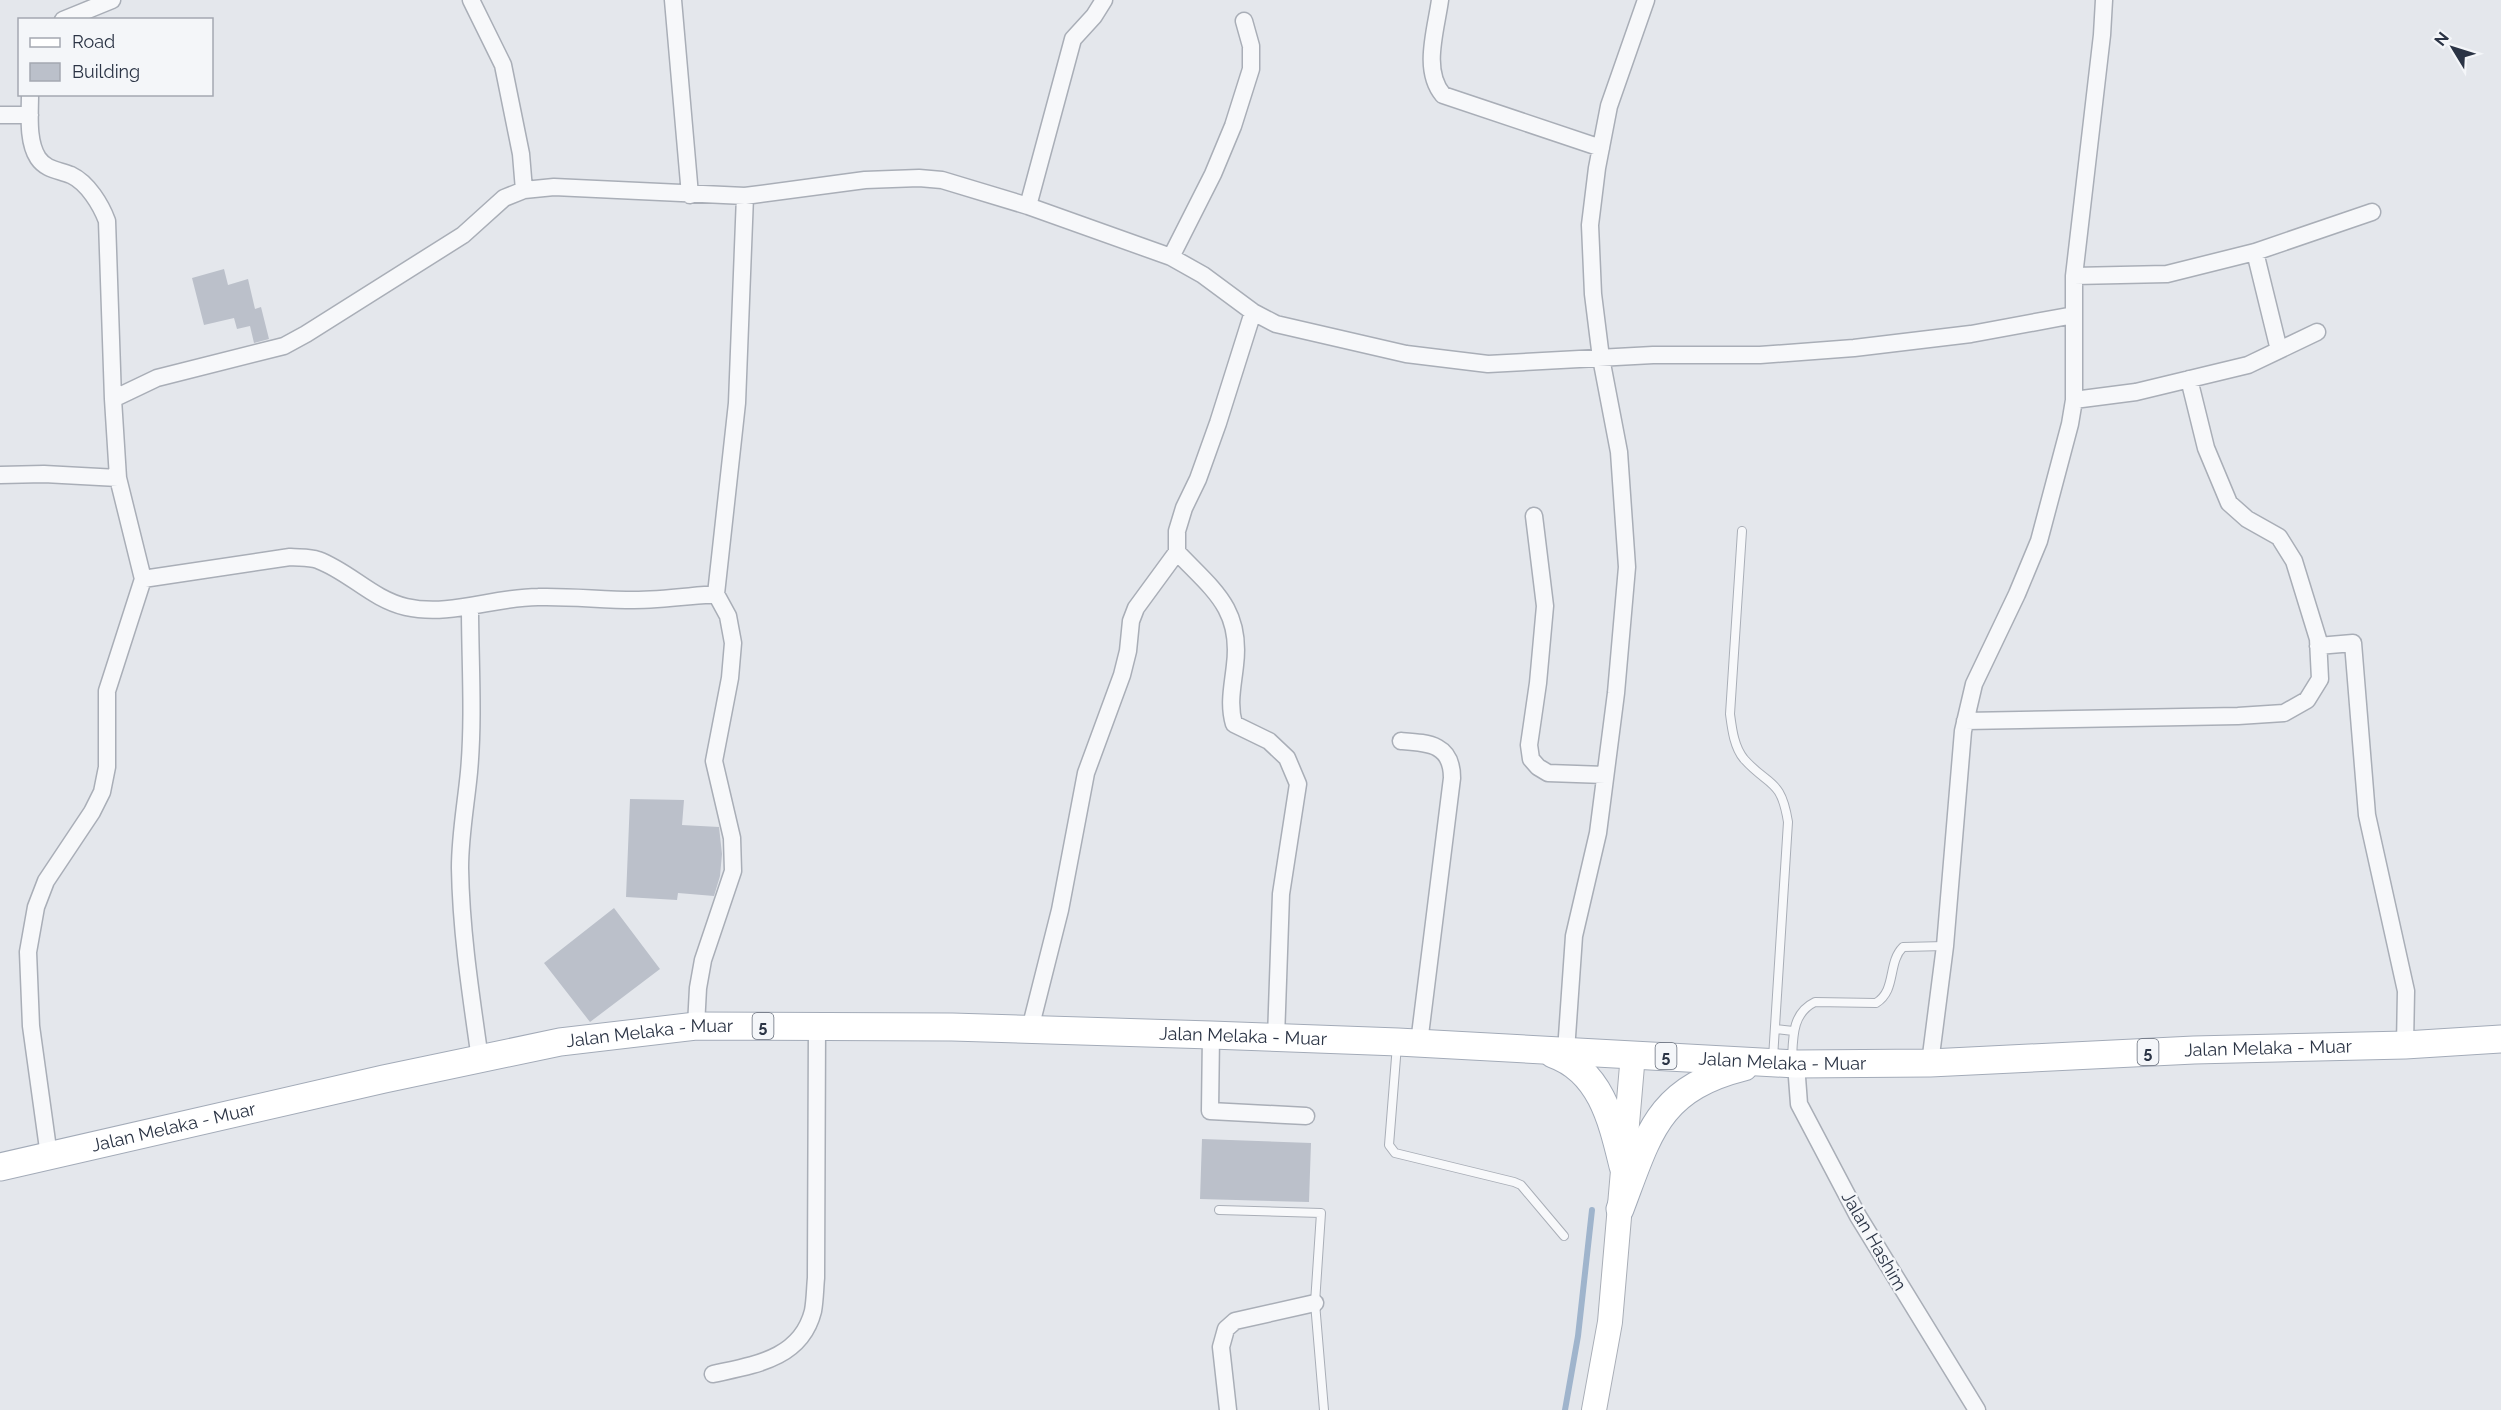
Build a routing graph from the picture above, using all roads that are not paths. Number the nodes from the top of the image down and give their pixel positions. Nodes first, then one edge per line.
1 (112, 0) edge
2 (471, 0) edge
3 (674, 0) edge
4 (1104, 0) edge
5 (1440, 0) edge
6 (1646, 0) edge
7 (2104, 0) edge
8 (68, 18) edge
9 (1244, 21) dead end
10 (30, 96) edge
11 (0, 115) edge
12 (30, 115) junction
13 (1600, 148) junction
14 (524, 190) junction
15 (690, 195) junction
16 (745, 196) junction
17 (1028, 206) junction
18 (2372, 212) dead end
19 (2255, 252) junction
20 (1171, 257) junction
21 (2074, 276) junction
22 (1253, 312) junction
23 (2074, 315) junction
24 (2318, 332) dead end
25 (2280, 350) junction
26 (1601, 358) junction
27 (2190, 379) junction
28 (113, 399) junction
29 (2074, 400) junction
30 (0, 475) edge
31 (118, 478) junction
32 (1534, 516) dead end
33 (1742, 531) dead end
34 (1177, 552) junction
35 (143, 579) junction
36 (716, 594) junction
37 (470, 607) junction
38 (2318, 646) junction
39 (1965, 721) junction
40 (1401, 741) dead end
41 (1605, 775) junction
42 (1945, 946) junction
43 (817, 1025) junction
44 (696, 1026) junction
45 (1030, 1029) junction
46 (1776, 1029) junction
47 (1793, 1030) junction
48 (1211, 1035) junction
49 (1276, 1038) junction
50 (2501, 1039) edge
51 (1408, 1043) junction
52 (2405, 1045) junction
53 (1553, 1050) junction
54 (1633, 1054) junction
55 (480, 1059) junction
56 (1781, 1063) junction
57 (1930, 1063) junction
58 (1306, 1116) dead end
59 (49, 1156) junction
60 (1623, 1166) junction
61 (0, 1167) edge
62 (1620, 1209) junction
63 (1219, 1210) dead end
64 (1564, 1236) dead end
65 (1315, 1303) junction
66 (713, 1374) dead end
67 (1228, 1410) edge
68 (1324, 1410) edge
69 (1594, 1410) edge
70 (1977, 1410) edge

1 - 8 street
2 - 14 street
3 - 15 street
4 - 17 street
5 - 13 street
6 - 13 street
7 - 21 street
9 - 20 street
10 - 12 street
11 - 12 street
12 - 28 street
13 - 26 street
14 - 15 street
14 - 28 street
15 - 16 street
16 - 17 street
16 - 36 street
17 - 20 street
18 - 19 street
19 - 21 street
19 - 25 street
20 - 22 street
21 - 23 street
22 - 26 street
22 - 34 street
23 - 26 street
23 - 29 street
24 - 25 street
25 - 27 street
26 - 41 street
27 - 29 street
27 - 38 street
28 - 31 street
29 - 39 street
30 - 31 street
31 - 35 street
32 - 41 street
33 - 46 lane
34 - 45 street
34 - 49 street
35 - 37 street
35 - 59 street
36 - 37 street
36 - 44 street
37 - 55 street
38 - 39 street
38 - 52 street
39 - 42 street
40 - 51 street
41 - 53 street
42 - 47 lane
42 - 57 street
43 - 44 main road, Jalan Melaka - Muar / 5
43 - 45 main road, Jalan Melaka - Muar / 5
43 - 66 street
44 - 55 main road, Jalan Melaka - Muar / 5
45 - 48 main road, Jalan Melaka - Muar / 5
46 - 47 lane
46 - 56 lane
47 - 56 lane
48 - 49 main road, Jalan Melaka - Muar / 5
48 - 58 street
49 - 51 main road, Jalan Melaka - Muar / 5
50 - 52 main road, Jalan Melaka - Muar / 5
51 - 53 main road, Jalan Melaka - Muar / 5
51 - 64 lane
52 - 57 main road, Jalan Melaka - Muar / 5
53 - 54 main road, Jalan Melaka - Muar / 5
53 - 60 main road
54 - 56 main road, Jalan Melaka - Muar / 5
54 - 60 main road
55 - 59 main road, Jalan Melaka - Muar / 5
56 - 57 main road, Jalan Melaka - Muar / 5
56 - 62 main road
56 - 70 street, Jalan Hashim
59 - 61 main road, Jalan Melaka - Muar / 5
60 - 62 main road
62 - 69 main road
63 - 65 lane
65 - 67 street
65 - 68 lane

